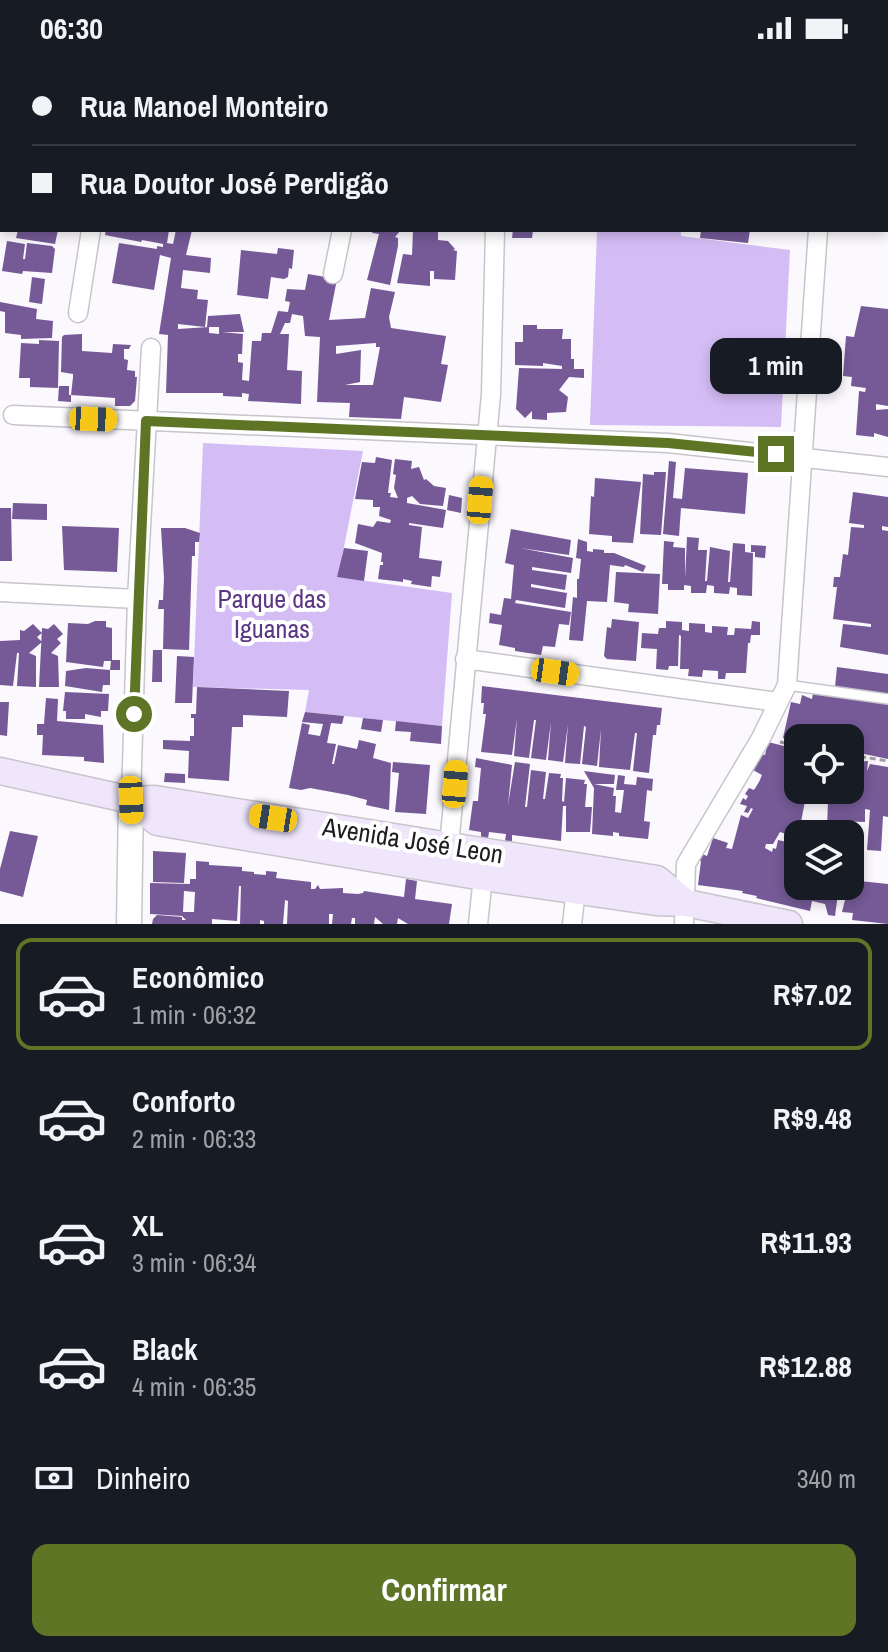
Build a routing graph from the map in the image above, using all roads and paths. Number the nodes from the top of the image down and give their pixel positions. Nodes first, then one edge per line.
1 (91, 232) edge
2 (342, 232) edge
3 (495, 232) edge
4 (818, 232) edge
5 (333, 274) dead end
6 (78, 313) dead end
7 (151, 348) dead end
8 (13, 415) dead end
9 (146, 421) junction
10 (486, 437) junction
11 (803, 457) junction
12 (888, 467) edge
13 (0, 592) edge
14 (137, 599) junction
15 (465, 659) junction
16 (787, 685) junction
17 (888, 699) edge
18 (777, 702) junction
19 (864, 757) edge
20 (888, 761) edge
21 (0, 771) edge
22 (131, 800) junction
23 (448, 859) junction
24 (485, 864) junction
25 (578, 879) junction
26 (685, 914) edge
27 (129, 924) edge
28 (478, 924) edge
29 (572, 924) edge
30 (789, 924) edge

1 - 6 street
2 - 5 street
3 - 10 street
4 - 11 street
7 - 9 street
8 - 9 street
9 - 10 street
9 - 14 street
10 - 11 street
10 - 15 street
11 - 12 street
11 - 16 street
13 - 14 street
14 - 22 street
15 - 18 street
15 - 23 street
16 - 17 lane
16 - 18 street
18 - 26 street
19 - 20 path
21 - 22 main road, Avenida José Leon
22 - 23 main road, Avenida José Leon
22 - 27 street
23 - 24 main road, Avenida José Leon
24 - 25 main road, Avenida José Leon
24 - 28 street
25 - 26 main road, Avenida José Leon
25 - 29 street
26 - 30 main road, Avenida José Leon

